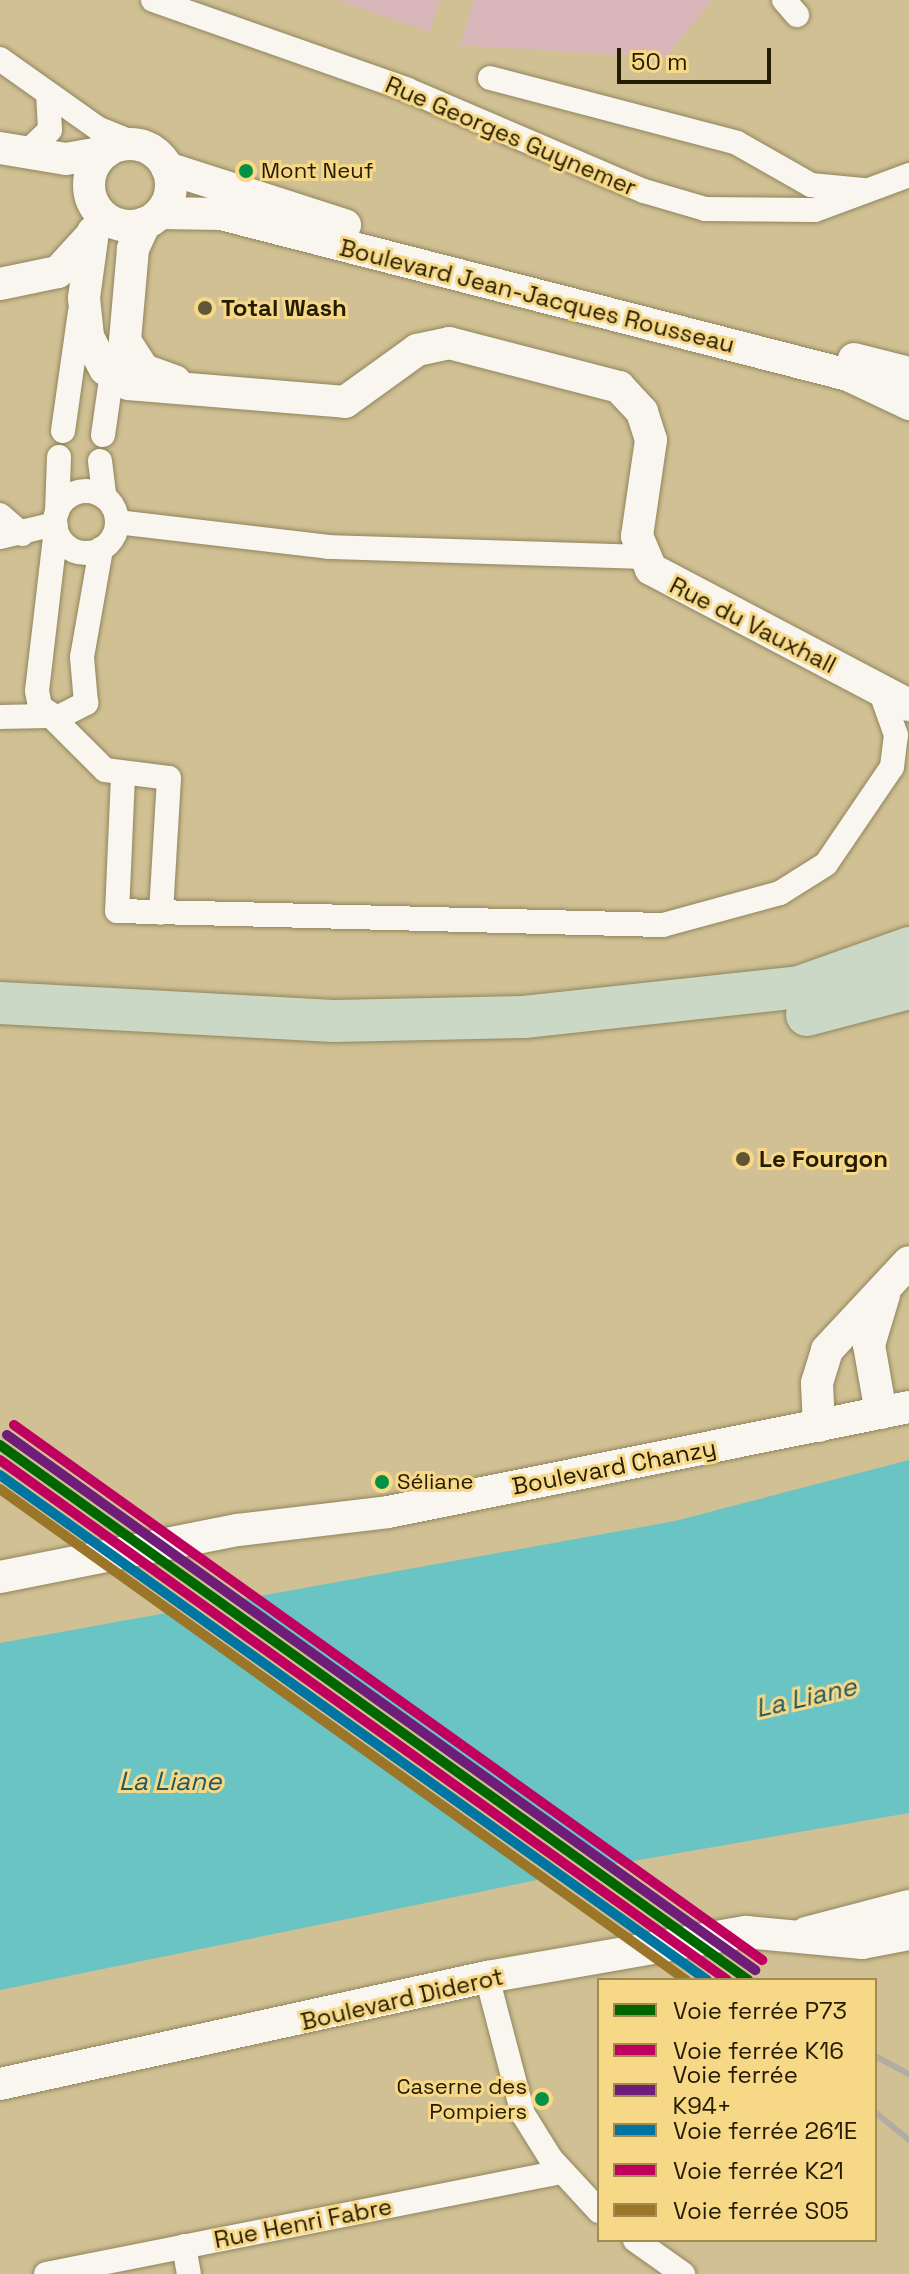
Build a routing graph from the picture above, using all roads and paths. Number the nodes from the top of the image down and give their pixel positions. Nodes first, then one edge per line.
1 (153, 0) edge
2 (0, 59) edge
3 (490, 78) dead end
4 (48, 96) junction
5 (9, 155) edge
6 (167, 168) junction
7 (909, 175) edge
8 (99, 180) junction
9 (878, 190) junction
10 (152, 218) junction
11 (129, 281) junction
12 (0, 284) edge
13 (84, 298) junction
14 (125, 314) junction
15 (909, 373) edge
16 (111, 375) junction
17 (207, 389) junction
18 (909, 404) edge
19 (63, 431) dead end
20 (103, 435) dead end
21 (59, 457) dead end
22 (100, 461) dead end
23 (104, 496) junction
24 (0, 515) edge
25 (56, 522) junction
26 (117, 522) junction
27 (11, 536) edge
28 (101, 549) junction
29 (641, 557) junction
30 (880, 690) junction
31 (909, 705) edge
32 (50, 716) junction
33 (0, 717) edge
34 (123, 776) junction
35 (161, 913) junction
36 (909, 948) edge
37 (909, 988) edge
38 (0, 1003) edge
39 (0, 1030) edge
40 (902, 1270) edge
41 (895, 1410) edge
42 (819, 1426) junction
43 (318, 1523) junction
44 (0, 1577) edge
45 (0, 1597) edge
46 (909, 1906) edge
47 (806, 1933) junction
48 (909, 1934) edge
49 (487, 1977) junction
50 (0, 2084) edge
51 (561, 2172) junction
52 (597, 2209) edge
53 (638, 2242) edge
54 (184, 2246) junction
55 (46, 2274) edge
56 (189, 2274) edge
57 (683, 2274) edge

1 - 9 street, Rue Georges Guynemer
2 - 4 street
3 - 9 street, Rue Georges Guynemer
4 - 5 street
4 - 8 street
4 - 8 street
5 - 8 street
6 - 8 street
6 - 10 street
6 - 15 street, Boulevard Jean-Jacques Rousseau
7 - 9 street, Rue Georges Guynemer
8 - 10 street, Boulevard Jean-Jacques Rousseau
8 - 12 street
8 - 13 street
10 - 11 street
10 - 18 street, Boulevard Jean-Jacques Rousseau
11 - 13 street
11 - 14 street
12 - 13 street
13 - 16 street
13 - 19 street
14 - 16 street
14 - 17 street
16 - 17 street
16 - 20 street
17 - 29 street
21 - 25 street
22 - 23 street
23 - 25 street
23 - 26 street
24 - 27 street
25 - 27 street
25 - 28 street
25 - 32 street
26 - 28 street
26 - 29 street
28 - 32 street
29 - 30 street, Rue du Vauxhall
30 - 31 street, Rue du Vauxhall
30 - 35 street
32 - 33 street
32 - 34 street
34 - 35 street
34 - 35 street
36 - 38 highway
37 - 39 highway
40 - 41 street
40 - 42 street
41 - 42 street, Boulevard Chanzy
42 - 43 street, Boulevard Chanzy
43 - 44 street
43 - 45 street
46 - 47 street, Boulevard Diderot
47 - 48 street, Boulevard Diderot
47 - 49 street, Boulevard Diderot
49 - 50 street, Boulevard Diderot
49 - 51 street
51 - 52 street
51 - 54 street, Rue Henri Fabre
53 - 57 street
54 - 55 street, Rue Henri Fabre
54 - 56 street

